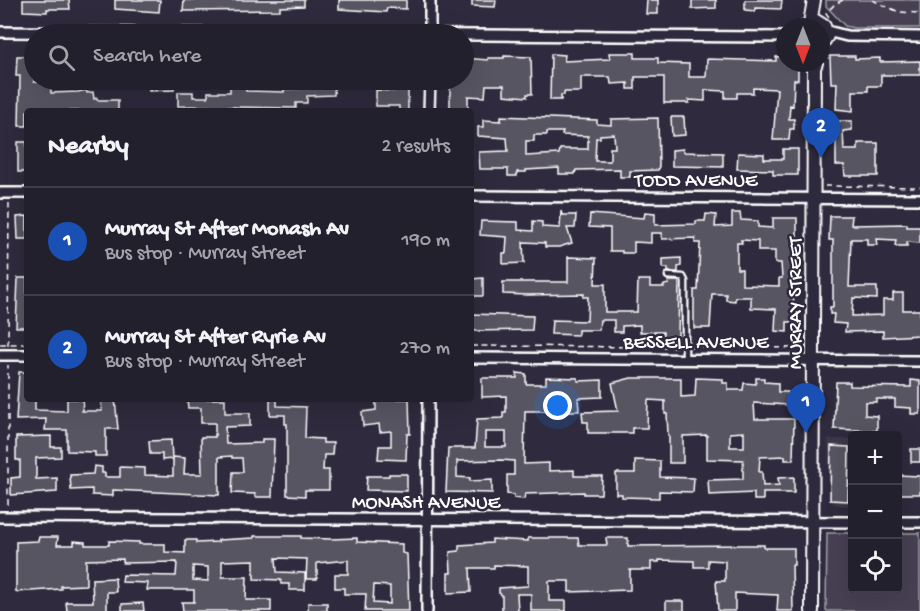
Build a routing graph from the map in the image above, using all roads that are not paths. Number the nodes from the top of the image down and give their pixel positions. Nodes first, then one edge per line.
1 (430, 0) edge
2 (814, 2) edge
3 (817, 18) edge
4 (430, 24) edge
5 (0, 32) edge
6 (24, 32) edge
7 (830, 32) edge
8 (474, 34) edge
9 (776, 37) edge
10 (920, 37) edge
11 (814, 72) edge
12 (430, 90) edge
13 (429, 108) edge
14 (3, 193) edge
15 (24, 194) edge
16 (474, 196) edge
17 (814, 198) junction
18 (920, 200) edge
19 (668, 276) dead end
20 (4, 355) edge
21 (24, 355) edge
22 (474, 358) edge
23 (685, 359) junction
24 (813, 360) junction
25 (920, 361) edge
26 (428, 402) edge
27 (0, 517) edge
28 (428, 518) junction
29 (812, 522) junction
30 (848, 522) edge
31 (902, 522) edge
32 (920, 522) edge
33 (427, 611) edge
34 (812, 611) edge

1 - 4 street
2 - 3 main road
5 - 6 street
7 - 10 street
8 - 9 street
11 - 17 main road, MURRAY STREET
12 - 13 street
14 - 15 street
16 - 17 street, TODD AVENUE
17 - 18 street, TODD AVENUE
17 - 24 main road, MURRAY STREET
19 - 23 lane
20 - 21 street
22 - 23 street, BESSELL AVENUE
23 - 24 street, BESSELL AVENUE
24 - 25 street, BESSELL AVENUE
24 - 29 main road, MURRAY STREET
26 - 28 street
27 - 28 street, MONASH AVENUE
28 - 29 street, MONASH AVENUE
28 - 33 street
29 - 30 street, MONASH AVENUE
29 - 34 main road, MURRAY STREET
31 - 32 street

